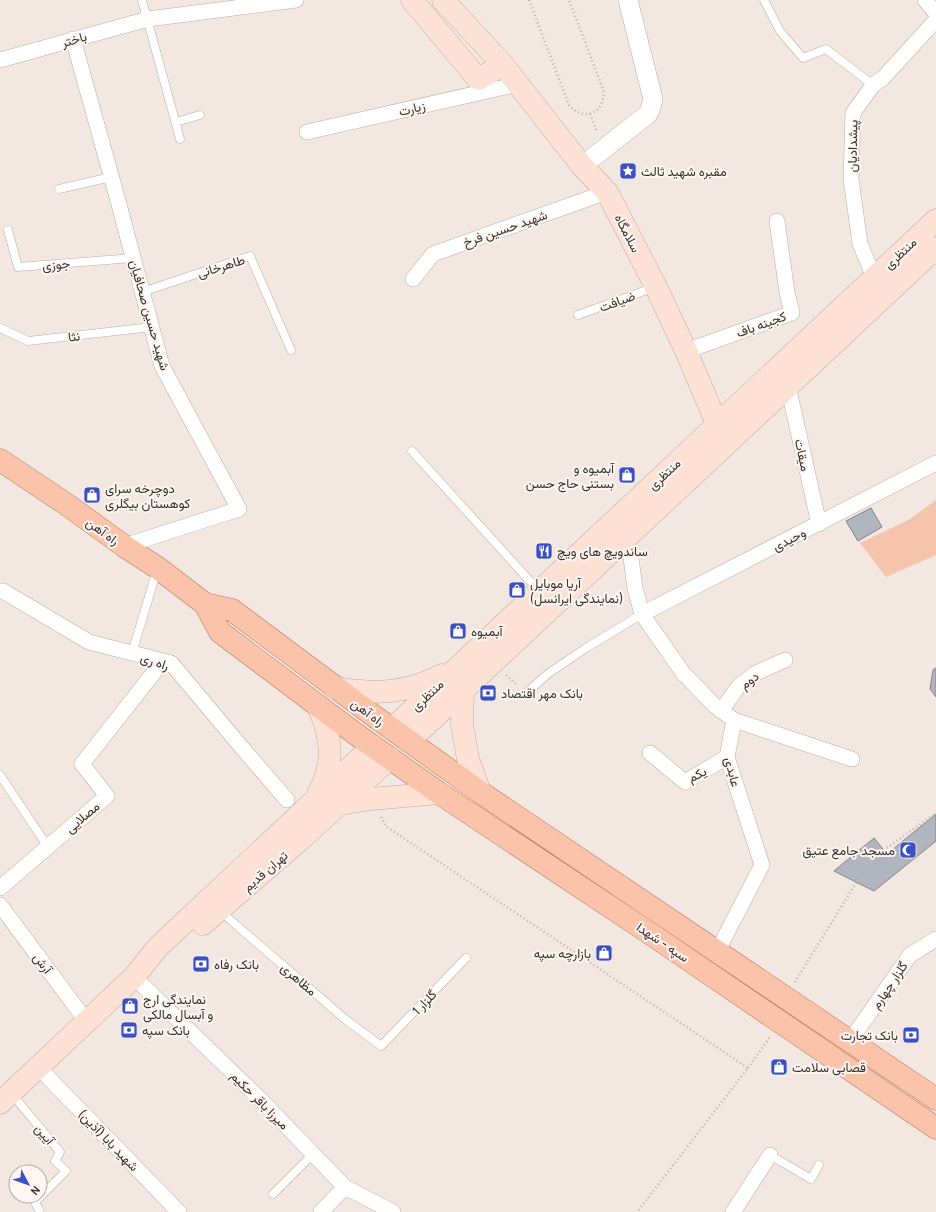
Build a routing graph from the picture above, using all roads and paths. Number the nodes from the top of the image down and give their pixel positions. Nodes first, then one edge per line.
1 (142, 0) edge
2 (296, 0) edge
3 (412, 0) edge
4 (444, 0) edge
5 (529, 0) edge
6 (569, 0) edge
7 (628, 0) edge
8 (765, 0) edge
9 (925, 0) edge
10 (936, 14) edge
11 (148, 19) junction
12 (936, 20) edge
13 (73, 39) junction
14 (0, 60) edge
15 (503, 65) junction
16 (518, 84) junction
17 (874, 85) junction
18 (200, 115) dead end
19 (176, 122) junction
20 (307, 132) dead end
21 (180, 139) dead end
22 (582, 166) junction
23 (111, 177) junction
24 (59, 189) dead end
25 (607, 192) junction
26 (936, 220) edge
27 (777, 221) dead end
28 (8, 230) dead end
29 (936, 248) edge
30 (133, 258) junction
31 (413, 279) dead end
32 (881, 285) junction
33 (656, 287) junction
34 (142, 292) junction
35 (578, 315) dead end
36 (152, 327) junction
37 (0, 328) edge
38 (291, 350) dead end
39 (686, 351) junction
40 (788, 386) junction
41 (717, 424) junction
42 (412, 451) dead end
43 (0, 460) edge
44 (936, 463) edge
45 (819, 524) junction
46 (124, 546) junction
47 (631, 558) dead end
48 (158, 568) junction
49 (0, 591) edge
50 (539, 591) junction
51 (205, 604) junction
52 (642, 614) junction
53 (132, 653) junction
54 (785, 660) dead end
55 (163, 661) junction
56 (491, 663) junction
57 (458, 667) junction
58 (335, 688) junction
59 (463, 690) junction
60 (526, 693) joint
61 (318, 706) junction
62 (721, 711) junction
63 (734, 720) junction
64 (400, 735) junction
65 (381, 752) junction
66 (650, 753) dead end
67 (727, 757) junction
68 (852, 759) dead end
69 (0, 775) edge
70 (480, 792) junction
71 (439, 793) junction
72 (371, 799) junction
73 (288, 800) dead end
74 (314, 801) junction
75 (339, 804) junction
76 (936, 813) edge
77 (48, 847) junction
78 (0, 888) edge
79 (0, 905) edge
80 (220, 910) junction
81 (936, 939) edge
82 (717, 952) junction
83 (466, 958) dead end
84 (134, 977) junction
85 (786, 998) junction
86 (87, 1022) junction
87 (781, 1022) junction
88 (850, 1041) junction
89 (381, 1046) joint
90 (38, 1067) junction
91 (748, 1068) junction
92 (5, 1098) edge
93 (936, 1099) edge
94 (936, 1128) edge
95 (313, 1154) junction
96 (770, 1155) joint
97 (819, 1165) dead end
98 (344, 1187) junction
99 (274, 1194) dead end
100 (40, 1212) edge
101 (179, 1212) edge
102 (321, 1212) edge
103 (393, 1212) edge
104 (637, 1212) edge
105 (733, 1212) edge

1 - 11 lane
2 - 11 street, باختر
3 - 15 main road
4 - 15 main road, سلامگاه
5 - 6 path
7 - 22 street
8 - 17 lane
9 - 10 street
11 - 13 street, باختر
11 - 19 lane
12 - 17 street, پیشدادیان
13 - 14 street, باختر
13 - 23 street, شهید حسین صحافیان
15 - 16 main road, سلامگاه
16 - 20 street, زیارت
16 - 22 main road, سلامگاه
17 - 32 street, پیشدادیان
18 - 19 lane
19 - 21 lane
22 - 25 main road, سلامگاه
23 - 24 lane
23 - 30 street, شهید حسین صحافیان
25 - 31 street, شهید حسین فرخ
25 - 33 main road, سلامگاه
26 - 32 main road, منتظری
27 - 39 street, کجینه باف
28 - 30 lane, جوزی
29 - 32 main road, منتظری
30 - 34 street, شهید حسین صحافیان
32 - 40 main road, منتظری
32 - 41 main road, منتظری
33 - 35 lane, ضیافت
33 - 39 main road, سلامگاه
34 - 36 street, شهید حسین صحافیان
34 - 38 lane, طاهرخانی
36 - 37 lane, نثا
36 - 46 street, شهید حسین صحافیان
39 - 41 main road, سلامگاه
40 - 45 street, میقات
40 - 56 main road, منتظری
41 - 50 main road, منتظری
42 - 50 lane
43 - 46 main road, راه آهن
44 - 45 street, وحیدی
45 - 52 street, وحیدی
46 - 48 main road, راه آهن
47 - 52 street
48 - 51 main road, راه آهن
48 - 53 lane
49 - 53 street, راه ری
50 - 57 main road, منتظری
51 - 58 main road, راه آهن
51 - 61 main road, راه آهن
52 - 60 lane
52 - 62 street
53 - 55 street, راه ری
54 - 62 street, دوم
55 - 73 street, راه ری
55 - 77 street, مصلایی
56 - 59 main road, منتظری
56 - 60 path
57 - 58 main road
57 - 64 main road, منتظری
58 - 64 main road, راه آهن
59 - 64 main road, منتظری
59 - 70 main road
61 - 65 main road, راه آهن
61 - 74 main road
62 - 63 street
63 - 67 street, عابدی
63 - 68 street
64 - 65 main road
64 - 70 main road, سپه - شهدا
65 - 71 main road, سپه - شهدا
65 - 74 main road, تهران قدیم
65 - 75 main road, تهران قدیم
66 - 67 street, یکم
67 - 82 street, عابدی
69 - 77 lane
70 - 82 main road, سپه - شهدا
71 - 72 main road
71 - 87 main road, سپه - شهدا
72 - 75 main road
72 - 91 path
74 - 84 main road, تهران قدیم
75 - 80 main road, تهران قدیم
76 - 85 path
77 - 78 street, مصلایی
79 - 86 street, آرش
80 - 84 main road, تهران قدیم
80 - 89 lane, مظاهری
81 - 88 street, گلزار چهارم
82 - 85 main road, سپه - شهدا
83 - 89 lane, گلزار 1
84 - 86 main road, تهران قدیم
84 - 95 street, میرزا باقر حکیم
85 - 88 main road, سپه - شهدا
86 - 90 main road, تهران قدیم
87 - 91 path
87 - 94 main road, سپه - شهدا
88 - 93 main road, سپه - شهدا
90 - 92 main road, تهران قدیم
90 - 101 street, شهید بابا (آذین)
91 - 104 path
92 - 100 lane, آیین
95 - 98 street, میرزا باقر حکیم
95 - 99 lane
96 - 97 lane
96 - 105 street
98 - 102 street
98 - 103 street, میرزا باقر حکیم

